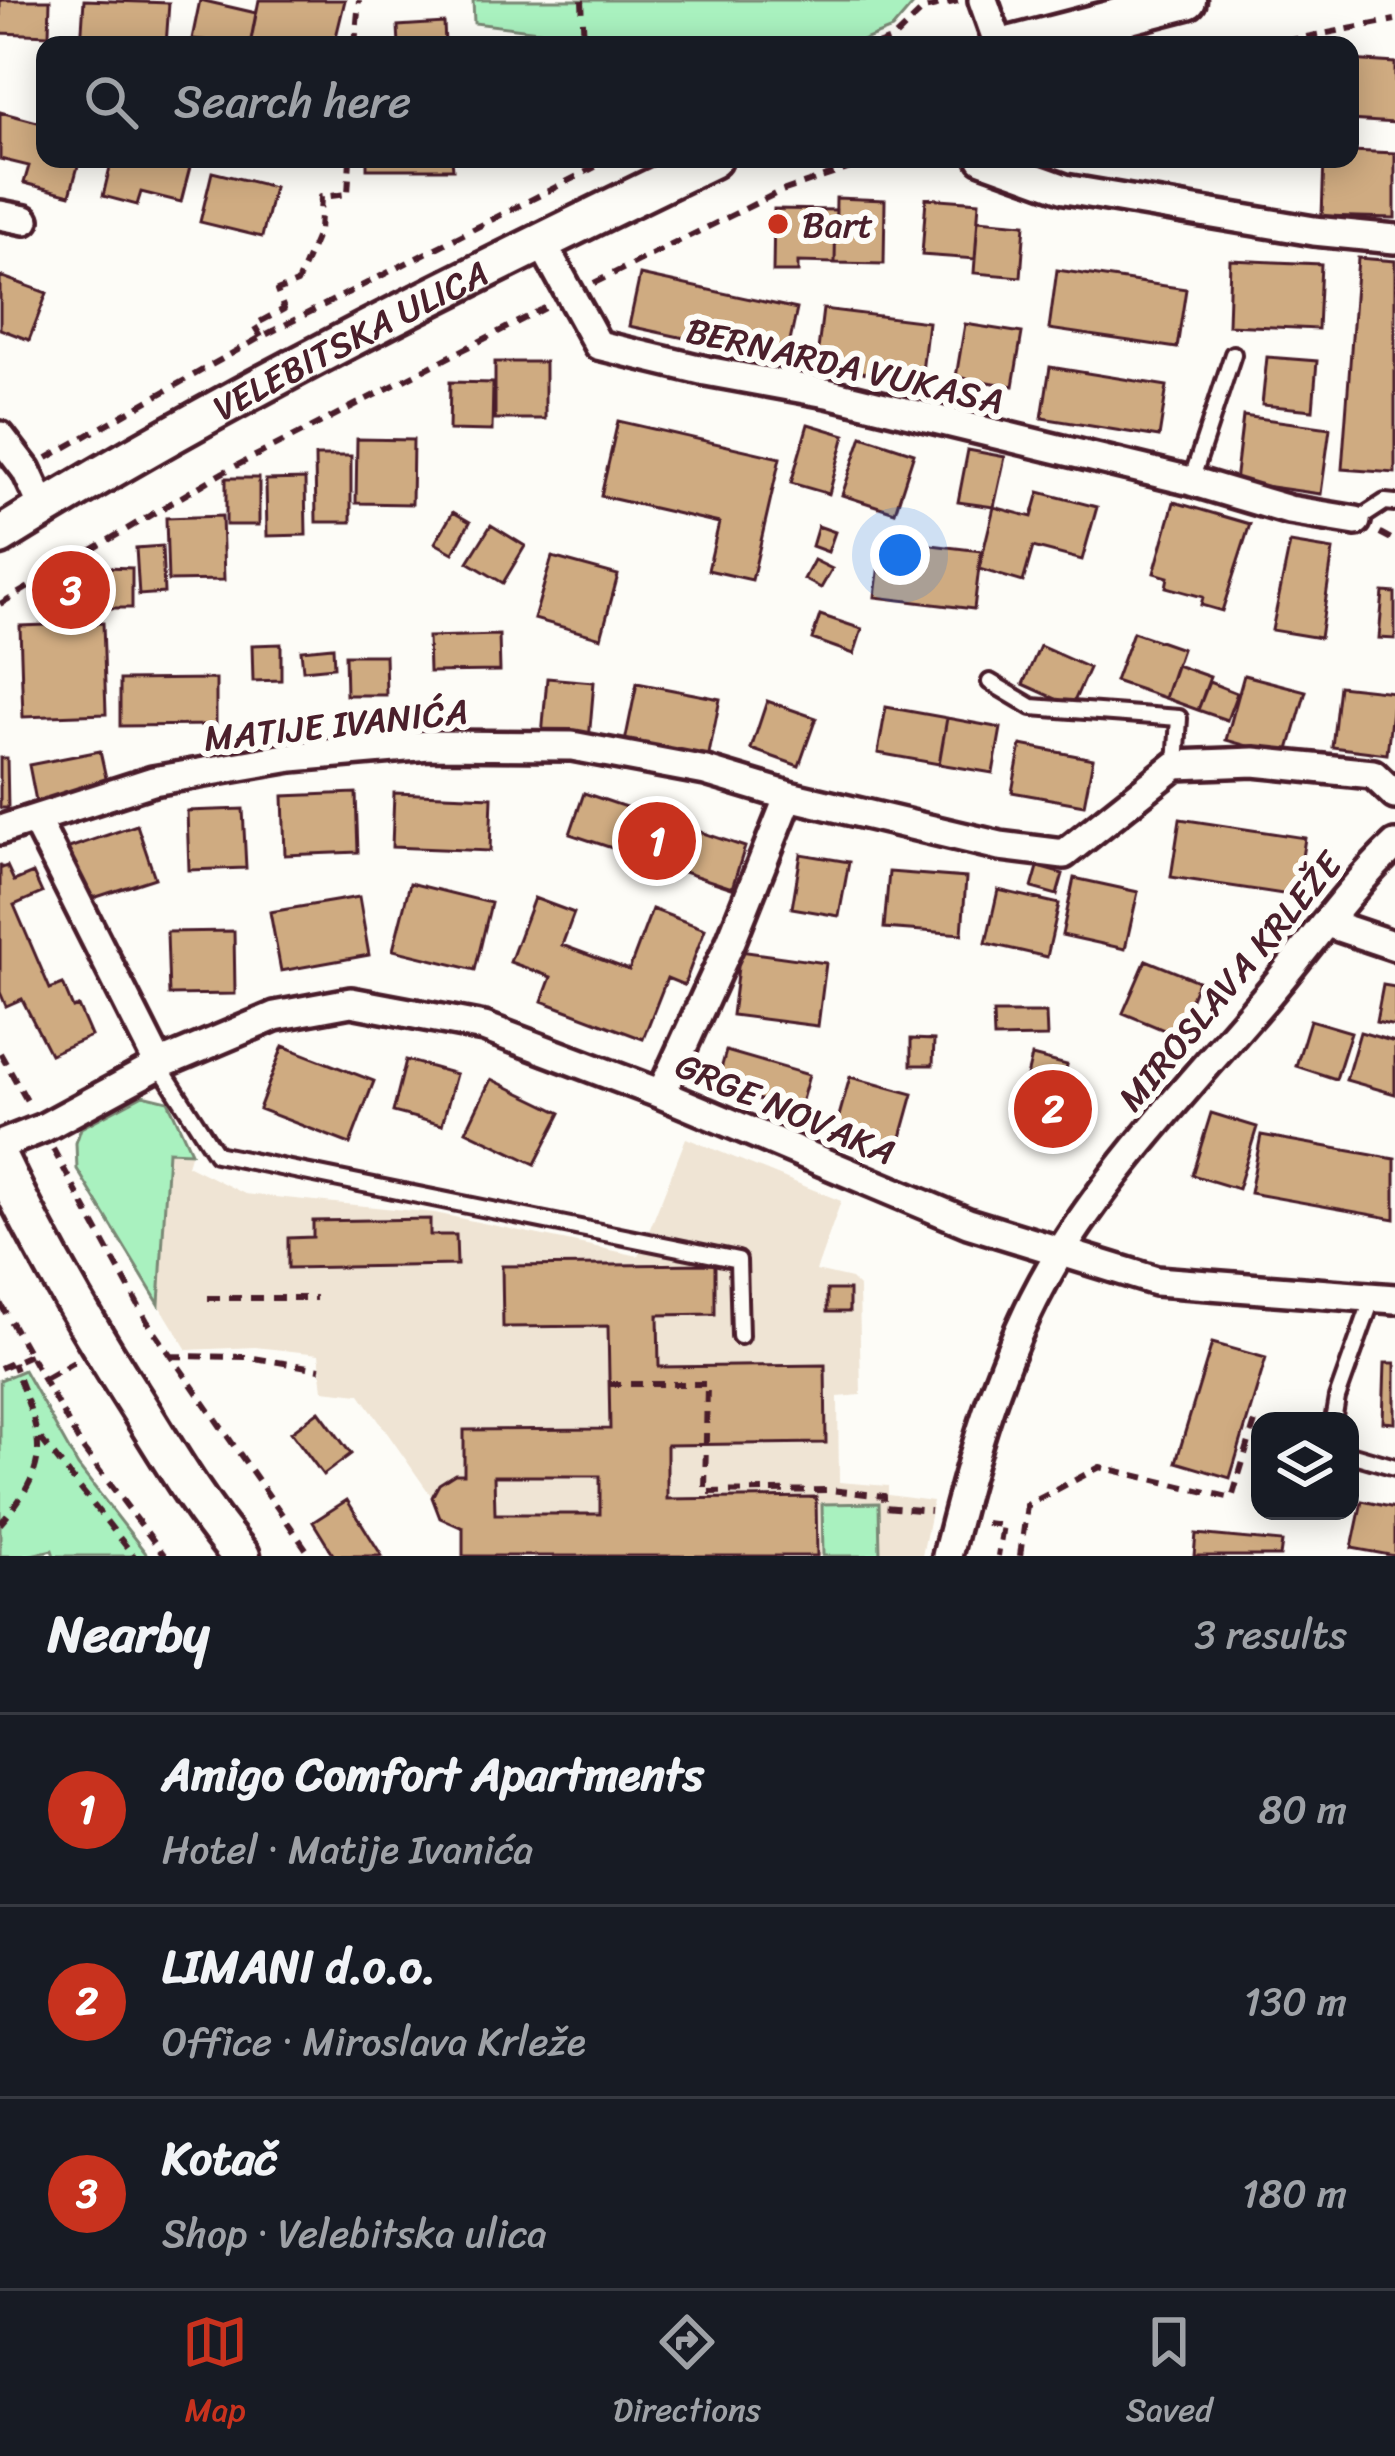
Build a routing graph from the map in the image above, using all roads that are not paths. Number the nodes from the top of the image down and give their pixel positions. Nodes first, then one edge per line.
1 (983, 0) edge
2 (1187, 0) edge
3 (996, 36) edge
4 (1048, 36) edge
5 (693, 168) edge
6 (1007, 168) edge
7 (1395, 239) edge
8 (542, 241) junction
9 (1233, 354) dead end
10 (0, 436) edge
11 (1191, 482) junction
12 (1395, 503) edge
13 (44, 509) junction
14 (1356, 520) joint
15 (0, 536) edge
16 (990, 682) dead end
17 (1176, 765) junction
18 (1395, 795) edge
19 (789, 796) junction
20 (36, 821) junction
21 (0, 830) edge
22 (1395, 845) edge
23 (1327, 923) junction
24 (1395, 946) edge
25 (159, 1065) junction
26 (661, 1094) junction
27 (0, 1145) edge
28 (0, 1161) edge
29 (1062, 1250) junction
30 (1384, 1298) edge
31 (740, 1336) dead end
32 (1335, 1412) edge
33 (1359, 1456) edge
34 (1395, 1466) edge
35 (241, 1556) edge
36 (947, 1556) edge

1 - 3 street
2 - 4 street
5 - 8 street, VELEBITSKA ULICA
6 - 7 street
8 - 11 street, BERNARDA VUKASA
8 - 13 street, VELEBITSKA ULICA
9 - 11 lane
10 - 13 street
11 - 14 street, BERNARDA VUKASA
12 - 14 lane
13 - 15 street, VELEBITSKA ULICA
16 - 17 lane
17 - 18 street
17 - 19 street, MATIJE IVANIĆA
19 - 20 street, MATIJE IVANIĆA
19 - 26 street
20 - 21 street, MATIJE IVANIĆA
20 - 25 street
22 - 23 street, MIROSLAVA KRLEŽE
23 - 24 street
23 - 29 street, MIROSLAVA KRLEŽE
25 - 26 street, GRGE NOVAKA
25 - 27 street, GRGE NOVAKA
25 - 31 lane
26 - 29 street, GRGE NOVAKA
28 - 35 street
29 - 30 street, GRGE NOVAKA
29 - 36 street, MIROSLAVA KRLEŽE
30 - 32 lane
33 - 34 lane

